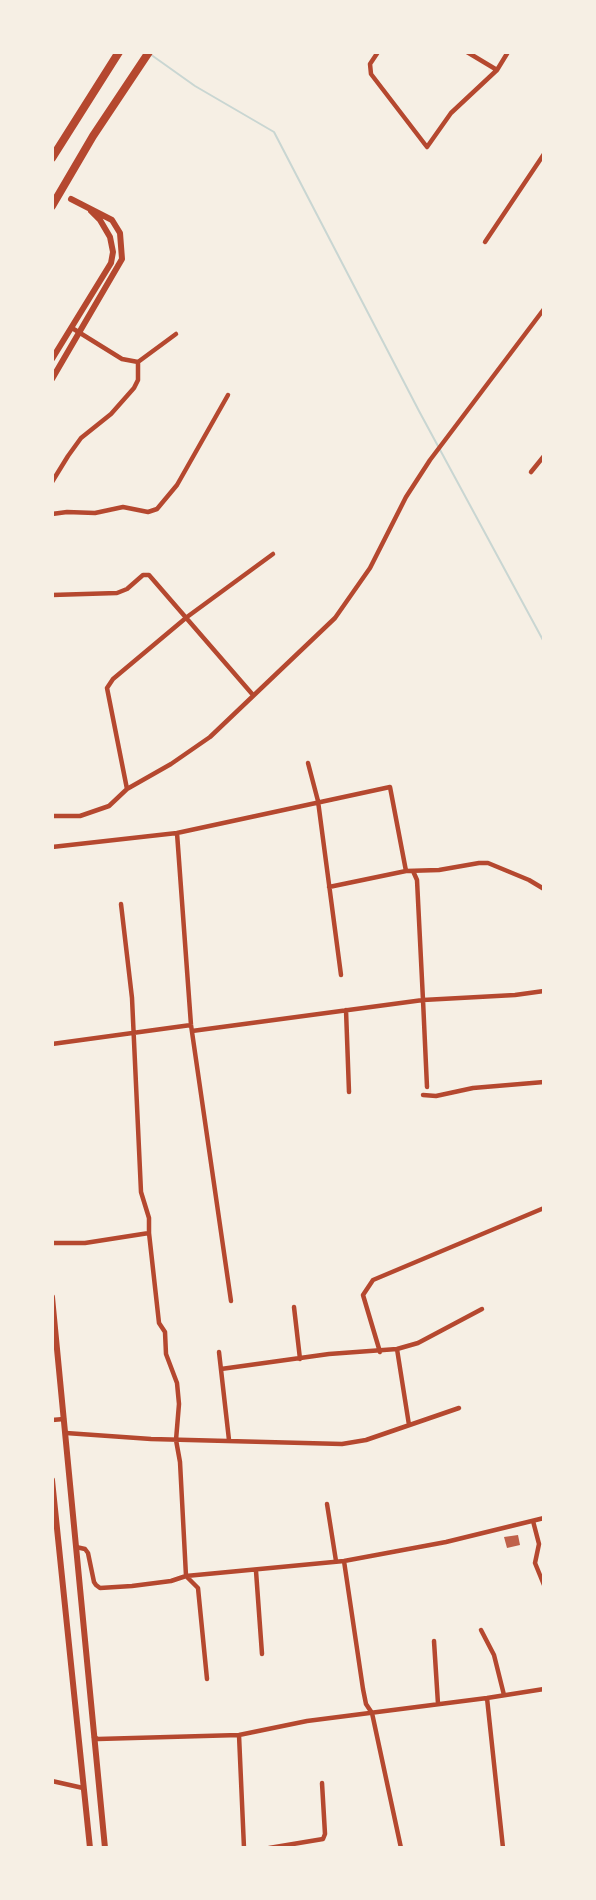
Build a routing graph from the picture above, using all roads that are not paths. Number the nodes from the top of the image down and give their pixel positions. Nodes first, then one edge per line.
1 (119, 52) edge
2 (149, 52) edge
3 (378, 52) edge
4 (467, 52) edge
5 (508, 52) edge
6 (497, 70) junction
7 (544, 154) edge
8 (52, 158) edge
9 (72, 199) dead end
10 (85, 205) junction
11 (52, 206) edge
12 (485, 242) dead end
13 (544, 309) edge
14 (72, 328) junction
15 (80, 334) junction
16 (176, 334) dead end
17 (52, 359) edge
18 (138, 362) junction
19 (52, 379) edge
20 (228, 395) dead end
21 (544, 456) edge
22 (531, 472) dead end
23 (52, 482) edge
24 (52, 514) edge
25 (273, 554) dead end
26 (52, 595) edge
27 (187, 617) junction
28 (253, 695) junction
29 (308, 763) dead end
30 (127, 789) junction
31 (318, 802) junction
32 (52, 816) edge
33 (176, 833) junction
34 (52, 847) edge
35 (406, 871) junction
36 (414, 871) junction
37 (329, 887) junction
38 (544, 889) edge
39 (120, 904) dead end
40 (341, 975) dead end
41 (544, 991) edge
42 (423, 1000) junction
43 (346, 1010) junction
44 (191, 1025) junction
45 (192, 1031) junction
46 (134, 1034) junction
47 (52, 1044) edge
48 (544, 1082) edge
49 (427, 1087) dead end
50 (349, 1092) dead end
51 (422, 1095) dead end
52 (544, 1208) edge
53 (148, 1233) junction
54 (52, 1243) edge
55 (52, 1297) edge
56 (231, 1301) dead end
57 (294, 1307) dead end
58 (482, 1309) dead end
59 (397, 1349) junction
60 (219, 1352) dead end
61 (380, 1352) junction
62 (300, 1359) junction
63 (221, 1369) junction
64 (459, 1408) dead end
65 (64, 1419) junction
66 (52, 1420) edge
67 (409, 1425) junction
68 (66, 1433) junction
69 (176, 1440) junction
70 (229, 1440) junction
71 (52, 1480) edge
72 (327, 1504) dead end
73 (544, 1518) edge
74 (533, 1521) junction
75 (76, 1547) junction
76 (336, 1561) junction
77 (344, 1561) junction
78 (256, 1571) junction
79 (186, 1576) junction
80 (544, 1585) edge
81 (481, 1630) dead end
82 (434, 1641) dead end
83 (262, 1654) dead end
84 (207, 1679) dead end
85 (544, 1689) edge
86 (504, 1695) junction
87 (487, 1698) junction
88 (438, 1704) junction
89 (372, 1712) junction
90 (239, 1735) junction
91 (94, 1737) junction
92 (52, 1781) edge
93 (322, 1783) dead end
94 (83, 1788) junction
95 (298, 1845) edge
96 (90, 1848) edge
97 (105, 1848) edge
98 (244, 1848) edge
99 (269, 1848) edge
100 (401, 1848) edge
101 (503, 1848) edge

1 - 8 highway
2 - 11 highway
3 - 6 street
4 - 6 street
5 - 6 street
7 - 12 street
9 - 10 main road
10 - 14 main road
10 - 15 main road
13 - 28 street
14 - 15 street
14 - 17 main road
15 - 18 street
15 - 19 main road
16 - 18 street
18 - 23 street
20 - 24 street
21 - 22 street
25 - 27 street
26 - 27 street
27 - 28 street
27 - 30 street
28 - 30 street
29 - 31 street
30 - 32 street
31 - 33 street
31 - 35 street
31 - 37 street
33 - 34 street
33 - 44 street
35 - 36 street
35 - 37 street
36 - 38 street
36 - 42 street
37 - 40 street
39 - 46 street
41 - 42 street
42 - 43 street
42 - 49 street
43 - 45 street
43 - 50 street
44 - 45 street
44 - 46 street
45 - 56 street
46 - 47 street
46 - 53 street
48 - 51 street
52 - 61 street
53 - 54 street
53 - 69 street
55 - 65 main road
57 - 62 street
58 - 59 street
59 - 61 street
59 - 67 street
60 - 63 street
61 - 62 street
62 - 63 street
63 - 70 street
64 - 67 street
65 - 66 street
65 - 68 main road
67 - 70 street
68 - 69 street
68 - 75 main road
69 - 70 street
69 - 79 street
71 - 94 main road
72 - 76 street
73 - 74 street
74 - 77 street
74 - 80 street
75 - 79 street
75 - 91 main road
76 - 77 street
76 - 78 street
77 - 89 street
78 - 79 street
78 - 83 street
79 - 84 street
81 - 86 street
82 - 88 street
85 - 86 street
86 - 87 street
87 - 88 street
87 - 101 street
88 - 89 street
89 - 90 street
89 - 100 street
90 - 91 street
90 - 98 street
91 - 97 main road
92 - 94 street
93 - 95 street
94 - 96 main road
95 - 99 street

